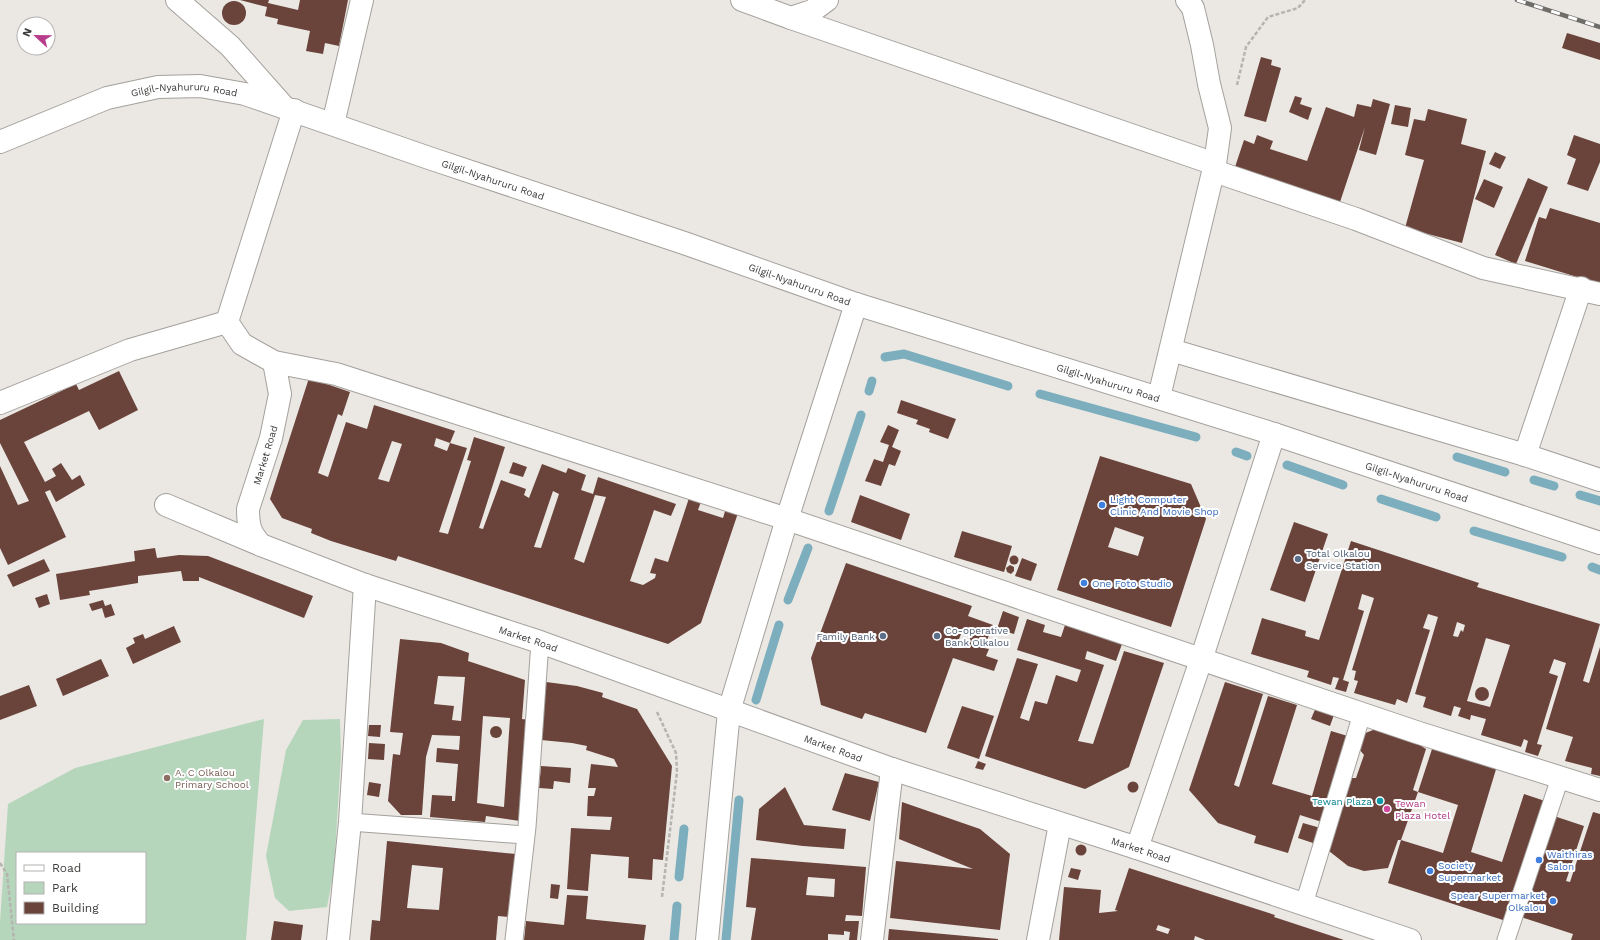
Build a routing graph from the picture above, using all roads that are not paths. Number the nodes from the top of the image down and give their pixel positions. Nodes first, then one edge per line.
1 (177, 0) edge
2 (362, 0) edge
3 (742, 0) edge
4 (827, 0) edge
5 (1187, 0) edge
6 (791, 18) junction
7 (289, 108) junction
8 (333, 124) junction
9 (0, 142) edge
10 (1214, 167) junction
11 (1590, 291) edge
12 (856, 304) junction
13 (227, 322) junction
14 (1171, 350) junction
15 (274, 362) junction
16 (1160, 397) junction
17 (0, 403) edge
18 (1274, 434) junction
19 (1525, 455) junction
20 (1600, 480) edge
21 (166, 505) dead end
22 (787, 519) junction
23 (1600, 543) edge
24 (261, 545) junction
25 (365, 585) junction
26 (540, 642) junction
27 (1202, 660) junction
28 (729, 711) junction
29 (1362, 714) junction
30 (892, 769) junction
31 (1560, 778) junction
32 (1600, 790) edge
33 (350, 822) junction
34 (1060, 824) junction
35 (525, 835) junction
36 (1137, 848) junction
37 (1304, 904) junction
38 (338, 940) edge
39 (514, 940) edge
40 (707, 940) edge
41 (872, 940) edge
42 (1038, 940) edge
43 (1410, 940) edge
44 (1506, 940) edge

1 - 7 street
2 - 8 street
3 - 6 street
4 - 6 street
5 - 10 street
6 - 10 street
7 - 8 street, Gilgil-Nyahururu Road
7 - 9 street, Gilgil-Nyahururu Road
7 - 13 street
8 - 12 street, Gilgil-Nyahururu Road
10 - 11 street
10 - 14 street
11 - 19 street
12 - 16 street, Gilgil-Nyahururu Road
12 - 22 street
13 - 15 street
13 - 17 street
14 - 16 street
14 - 19 street
15 - 22 street
15 - 24 street, Market Road
16 - 18 street, Gilgil-Nyahururu Road
18 - 23 street, Gilgil-Nyahururu Road
18 - 27 street
19 - 20 street
21 - 24 street, Market Road
22 - 27 street
22 - 28 street
24 - 25 street, Market Road
25 - 26 street, Market Road
25 - 33 street
26 - 28 street, Market Road
26 - 35 lane
27 - 29 street
27 - 36 street
28 - 30 street, Market Road
28 - 40 street
29 - 31 street
29 - 37 lane
30 - 34 street, Market Road
30 - 41 street
31 - 32 street
31 - 44 lane
33 - 35 lane
33 - 38 street
34 - 36 street, Market Road
34 - 42 street
35 - 39 lane
36 - 37 street, Market Road
37 - 43 street, Market Road

